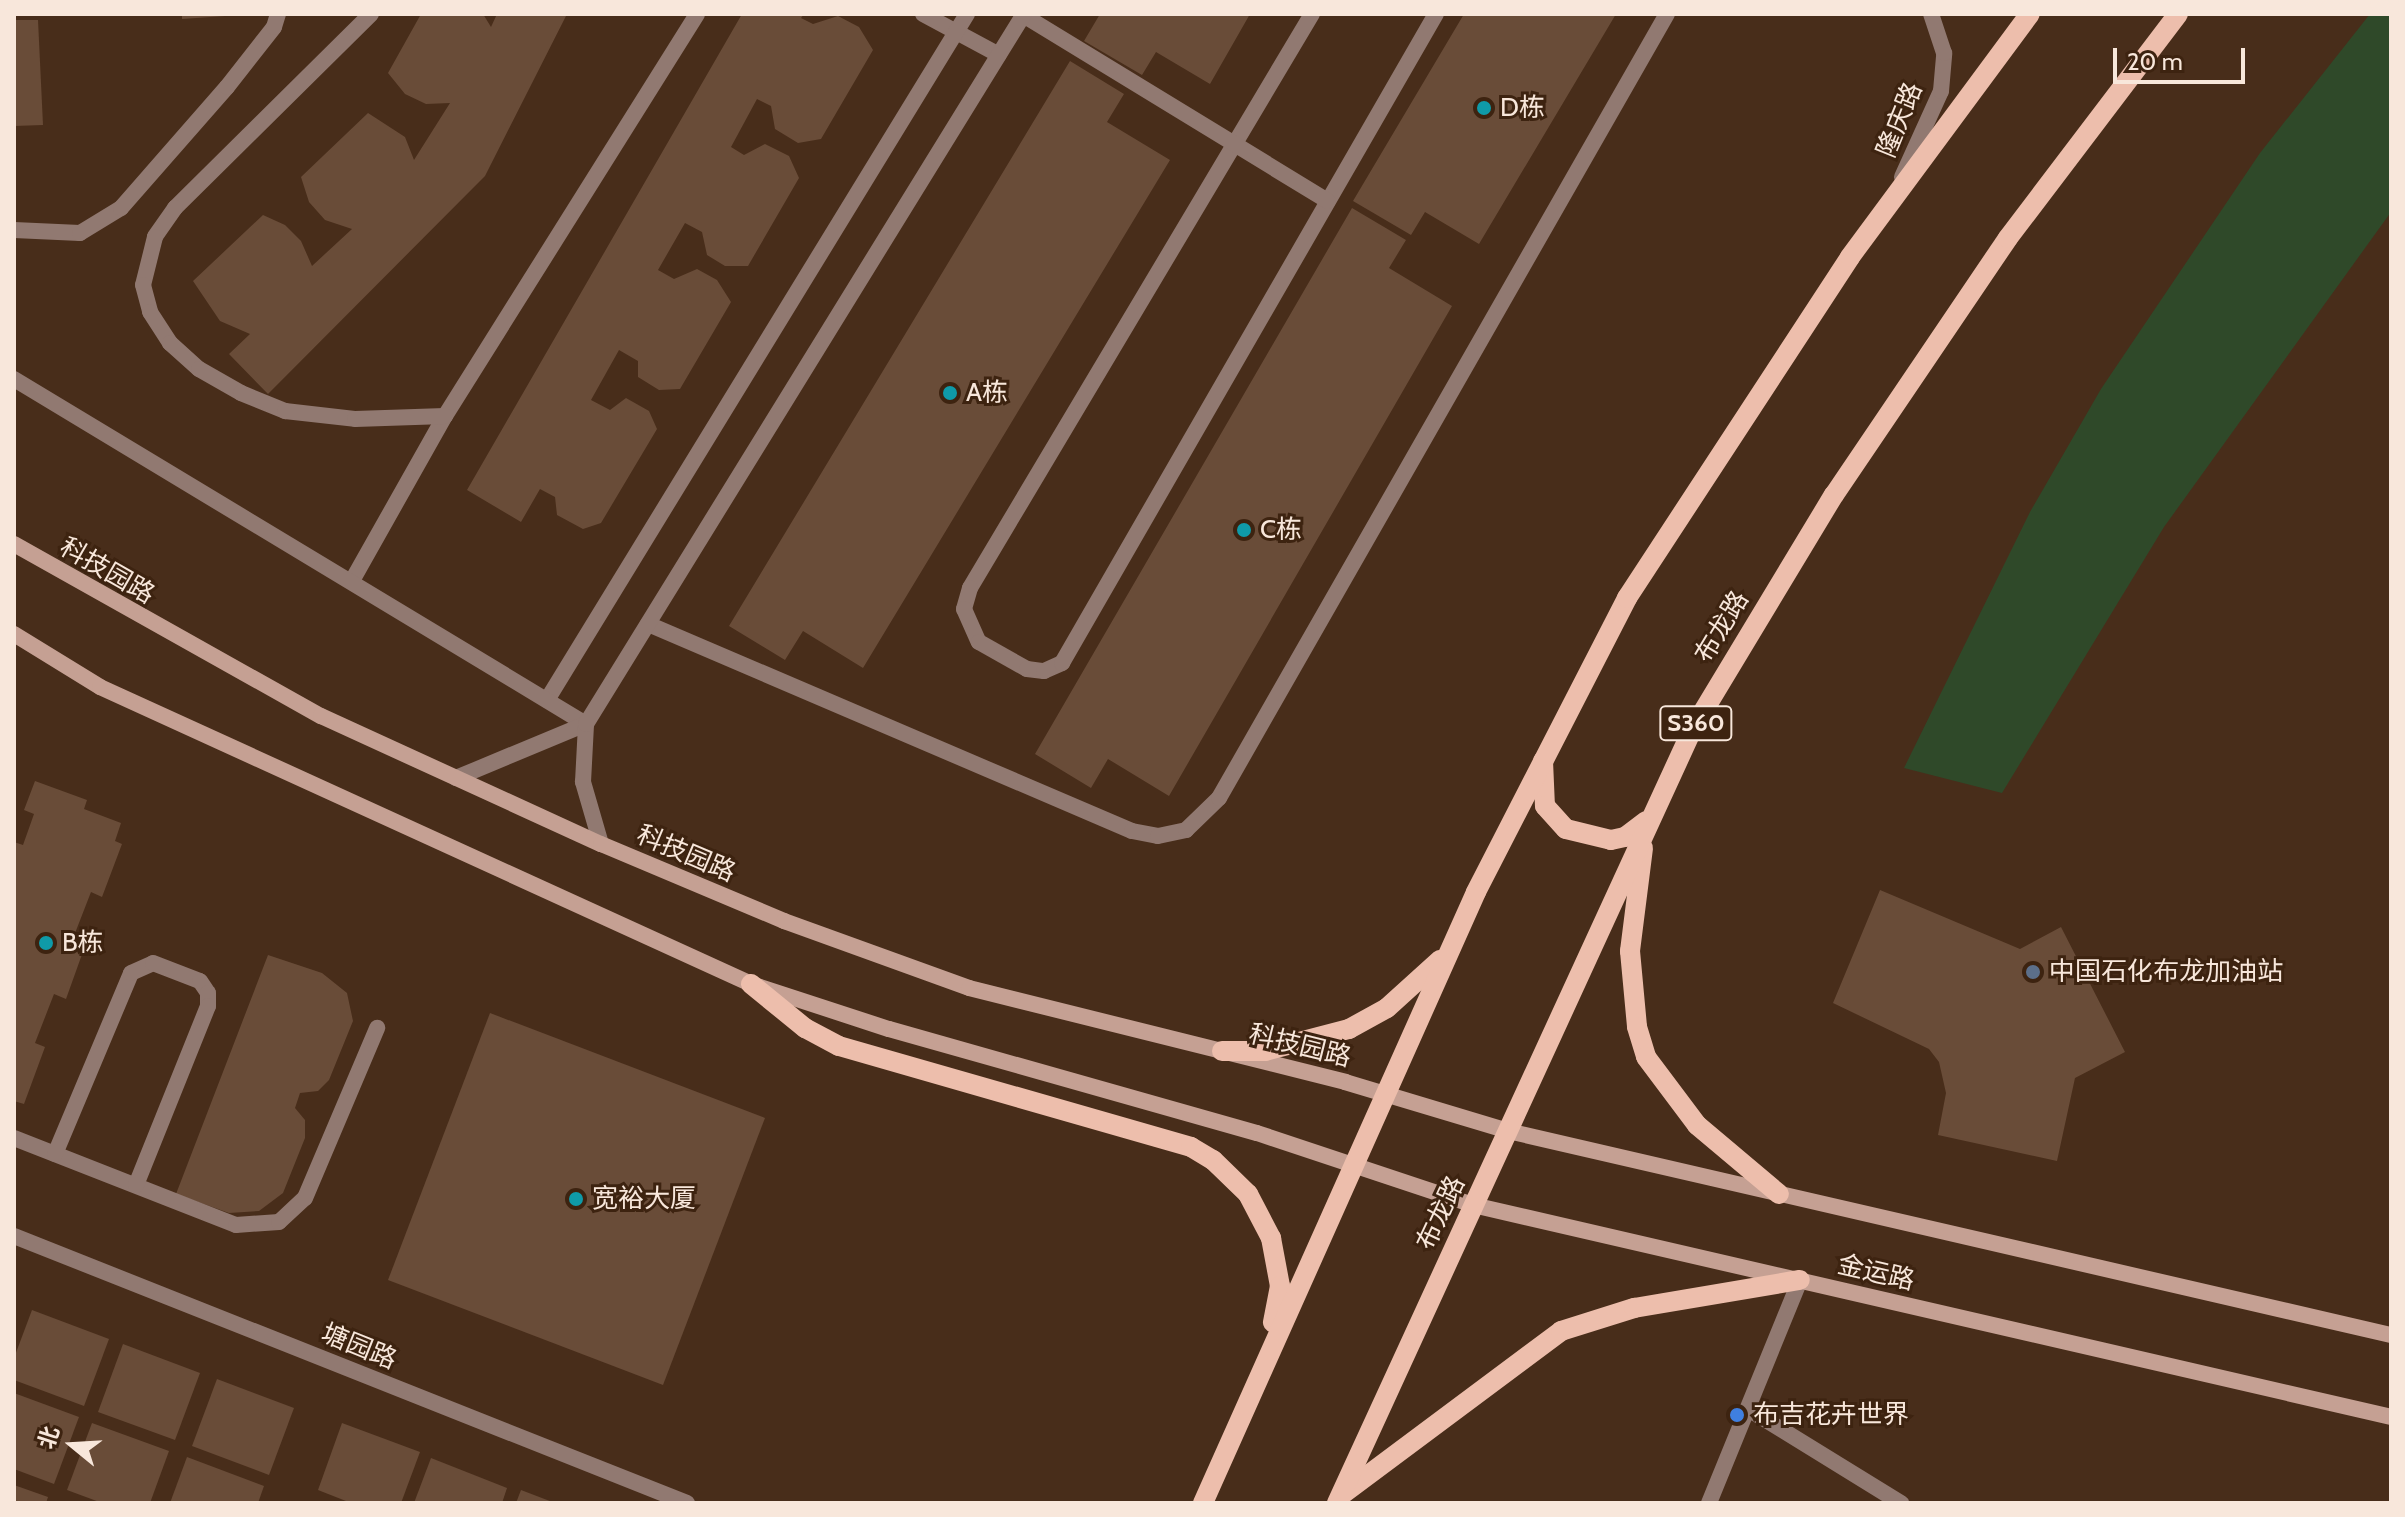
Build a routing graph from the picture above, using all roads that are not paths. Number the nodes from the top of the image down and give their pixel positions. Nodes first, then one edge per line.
1 (278, 14) edge
2 (371, 14) edge
3 (697, 14) edge
4 (923, 14) edge
5 (967, 14) edge
6 (1312, 14) edge
7 (1436, 14) edge
8 (1667, 14) edge
9 (1931, 14) edge
10 (2030, 14) edge
11 (2178, 14) edge
12 (1023, 15) edge
13 (957, 33) junction
14 (999, 55) junction
15 (1235, 144) junction
16 (1893, 198) junction
17 (1328, 201) junction
18 (14, 230) edge
19 (14, 379) edge
20 (445, 416) junction
21 (14, 544) edge
22 (353, 579) junction
23 (648, 624) junction
24 (15, 638) edge
25 (547, 700) junction
26 (586, 724) junction
27 (1544, 753) junction
28 (456, 778) junction
29 (1658, 798) junction
30 (1648, 819) junction
31 (601, 844) junction
32 (1450, 949) junction
33 (751, 984) junction
34 (377, 1028) dead end
35 (1222, 1051) junction
36 (1385, 1094) junction
37 (1508, 1131) junction
38 (14, 1138) edge
39 (55, 1154) junction
40 (1352, 1168) junction
41 (136, 1185) junction
42 (1779, 1194) junction
43 (1473, 1205) junction
44 (14, 1236) edge
45 (1800, 1280) junction
46 (2391, 1335) edge
47 (1266, 1360) junction
48 (1748, 1409) junction
49 (2391, 1417) edge
50 (1339, 1499) edge
51 (687, 1503) edge
52 (1203, 1503) edge
53 (1709, 1503) edge
54 (1901, 1503) edge

1 - 18 street
2 - 20 street
3 - 20 street
4 - 13 street
5 - 13 street
6 - 15 street
7 - 17 street
8 - 23 street
9 - 16 street, 隆庆路
10 - 16 main road
11 - 29 main road, 布龙路 / S360
12 - 14 street
12 - 15 street
13 - 14 street
13 - 25 street
14 - 23 street
15 - 17 street
15 - 17 street
16 - 27 main road
19 - 22 street
20 - 22 street
21 - 28 main road, 科技园路
22 - 25 street
23 - 26 street
24 - 33 main road
25 - 26 street
26 - 28 street
26 - 31 street
27 - 30 main road
27 - 32 main road
28 - 31 main road, 科技园路
29 - 30 main road, 布龙路 / S360
29 - 42 main road
30 - 37 main road, 布龙路 / S360
31 - 35 main road, 科技园路
32 - 35 main road
32 - 36 main road
33 - 40 main road
33 - 47 main road
34 - 41 street
35 - 36 main road, 科技园路
36 - 37 main road
36 - 40 main road
37 - 42 main road
37 - 43 main road, 布龙路 / S360
38 - 39 street
39 - 41 street
39 - 41 street
40 - 43 main road, 金运路
40 - 47 main road
42 - 46 main road
43 - 45 main road, 金运路
43 - 50 main road, 布龙路 / S360
44 - 51 street, 塘园路
45 - 48 street
45 - 49 main road, 金运路
45 - 50 main road
47 - 52 main road
48 - 53 street
48 - 54 street

